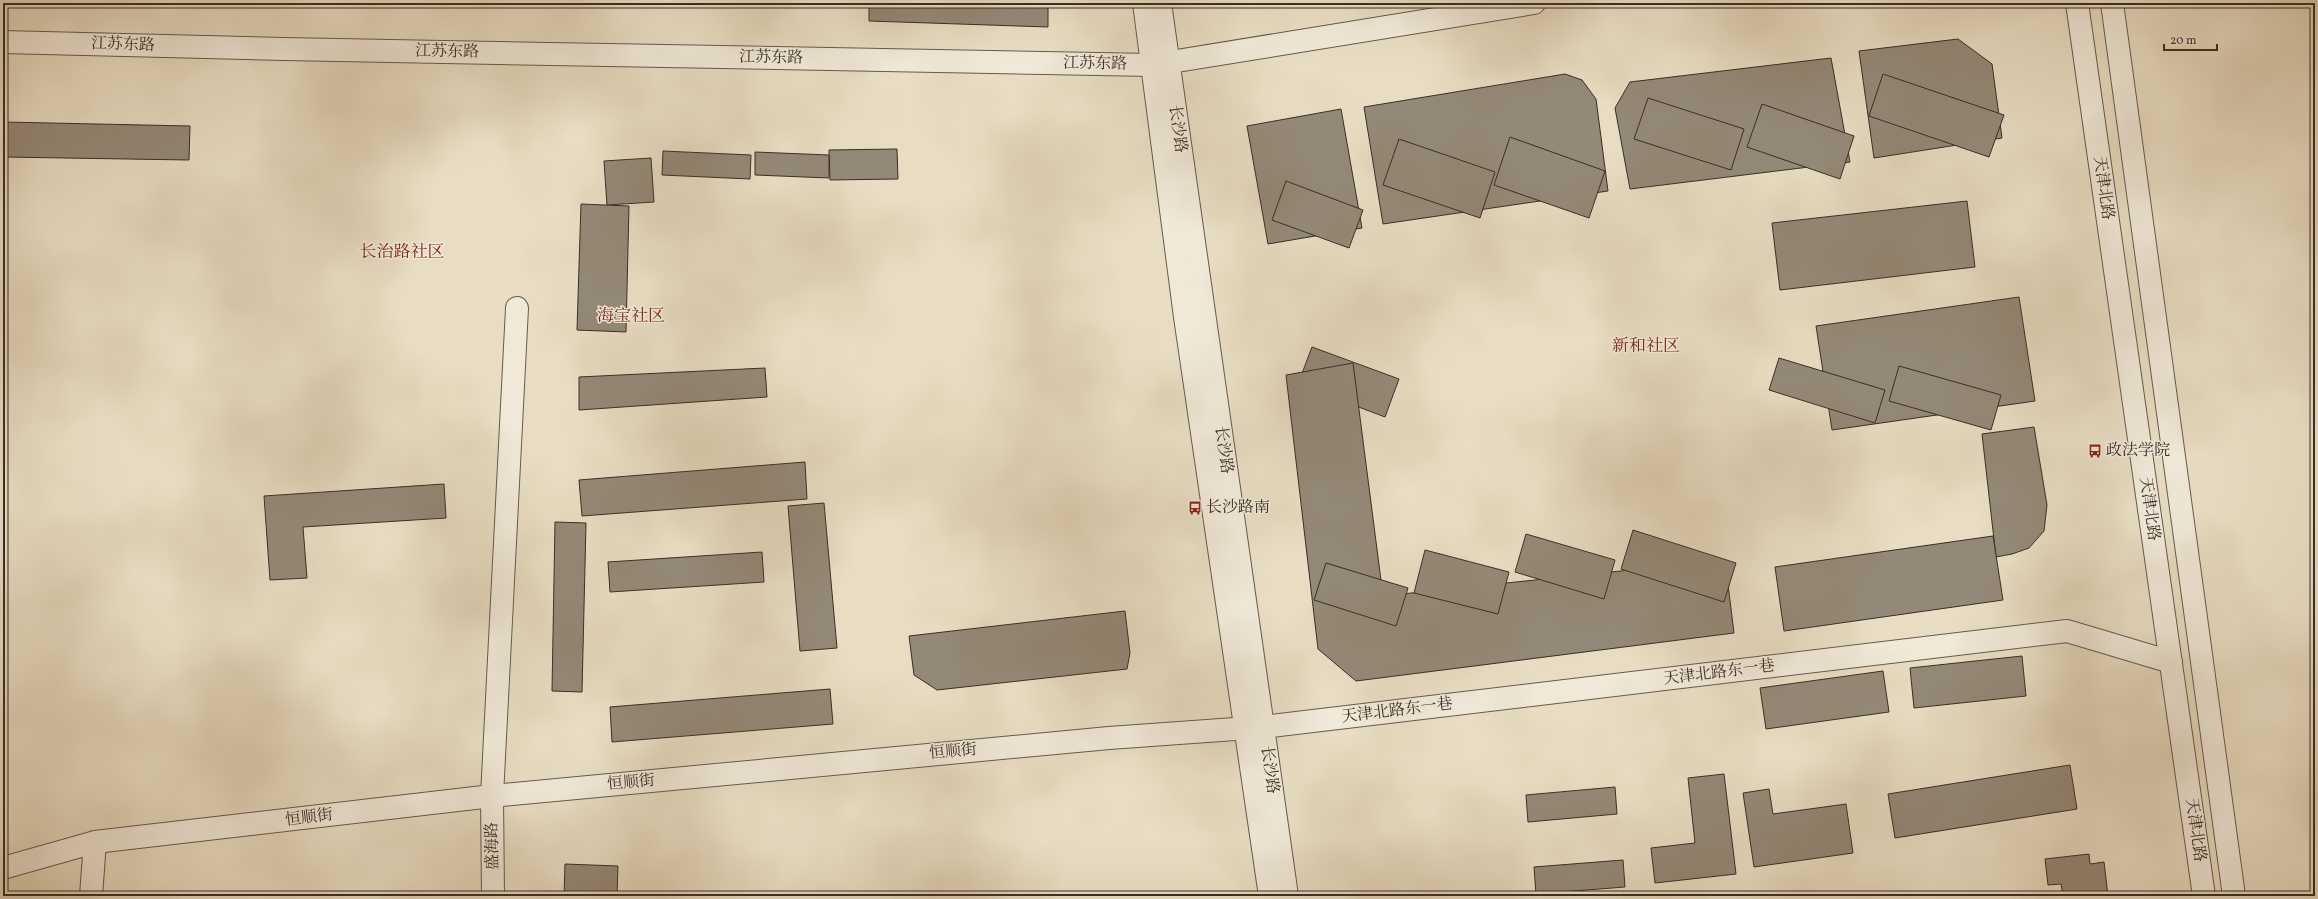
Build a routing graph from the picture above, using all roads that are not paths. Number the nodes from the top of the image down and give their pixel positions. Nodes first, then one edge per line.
1 (1144, 3) edge
2 (1160, 3) edge
3 (1534, 3) edge
4 (2077, 3) edge
5 (2112, 3) edge
6 (3, 42) edge
7 (1160, 63) junction
8 (517, 308) dead end
9 (2171, 662) junction
10 (1254, 727) junction
11 (492, 796) junction
12 (95, 842) junction
13 (3, 868) edge
14 (91, 896) edge
15 (493, 896) edge
16 (1270, 896) edge
17 (1287, 896) edge
18 (2204, 896) edge
19 (2234, 896) edge

1 - 7 street, 长沙路
2 - 7 street, 长沙路
3 - 7 street, 江苏东路
4 - 9 street, 天津北路
5 - 19 street, 天津北路
6 - 7 street, 江苏东路
7 - 10 street, 长沙路
8 - 11 street, 盛海路
9 - 10 street, 天津北路东一巷
9 - 18 street, 天津北路
10 - 11 street, 恒顺街
10 - 16 street, 长沙路
10 - 17 street, 长沙路
11 - 12 street, 恒顺街
11 - 15 street, 盛海路
12 - 13 street, 恒顺街
12 - 14 street

